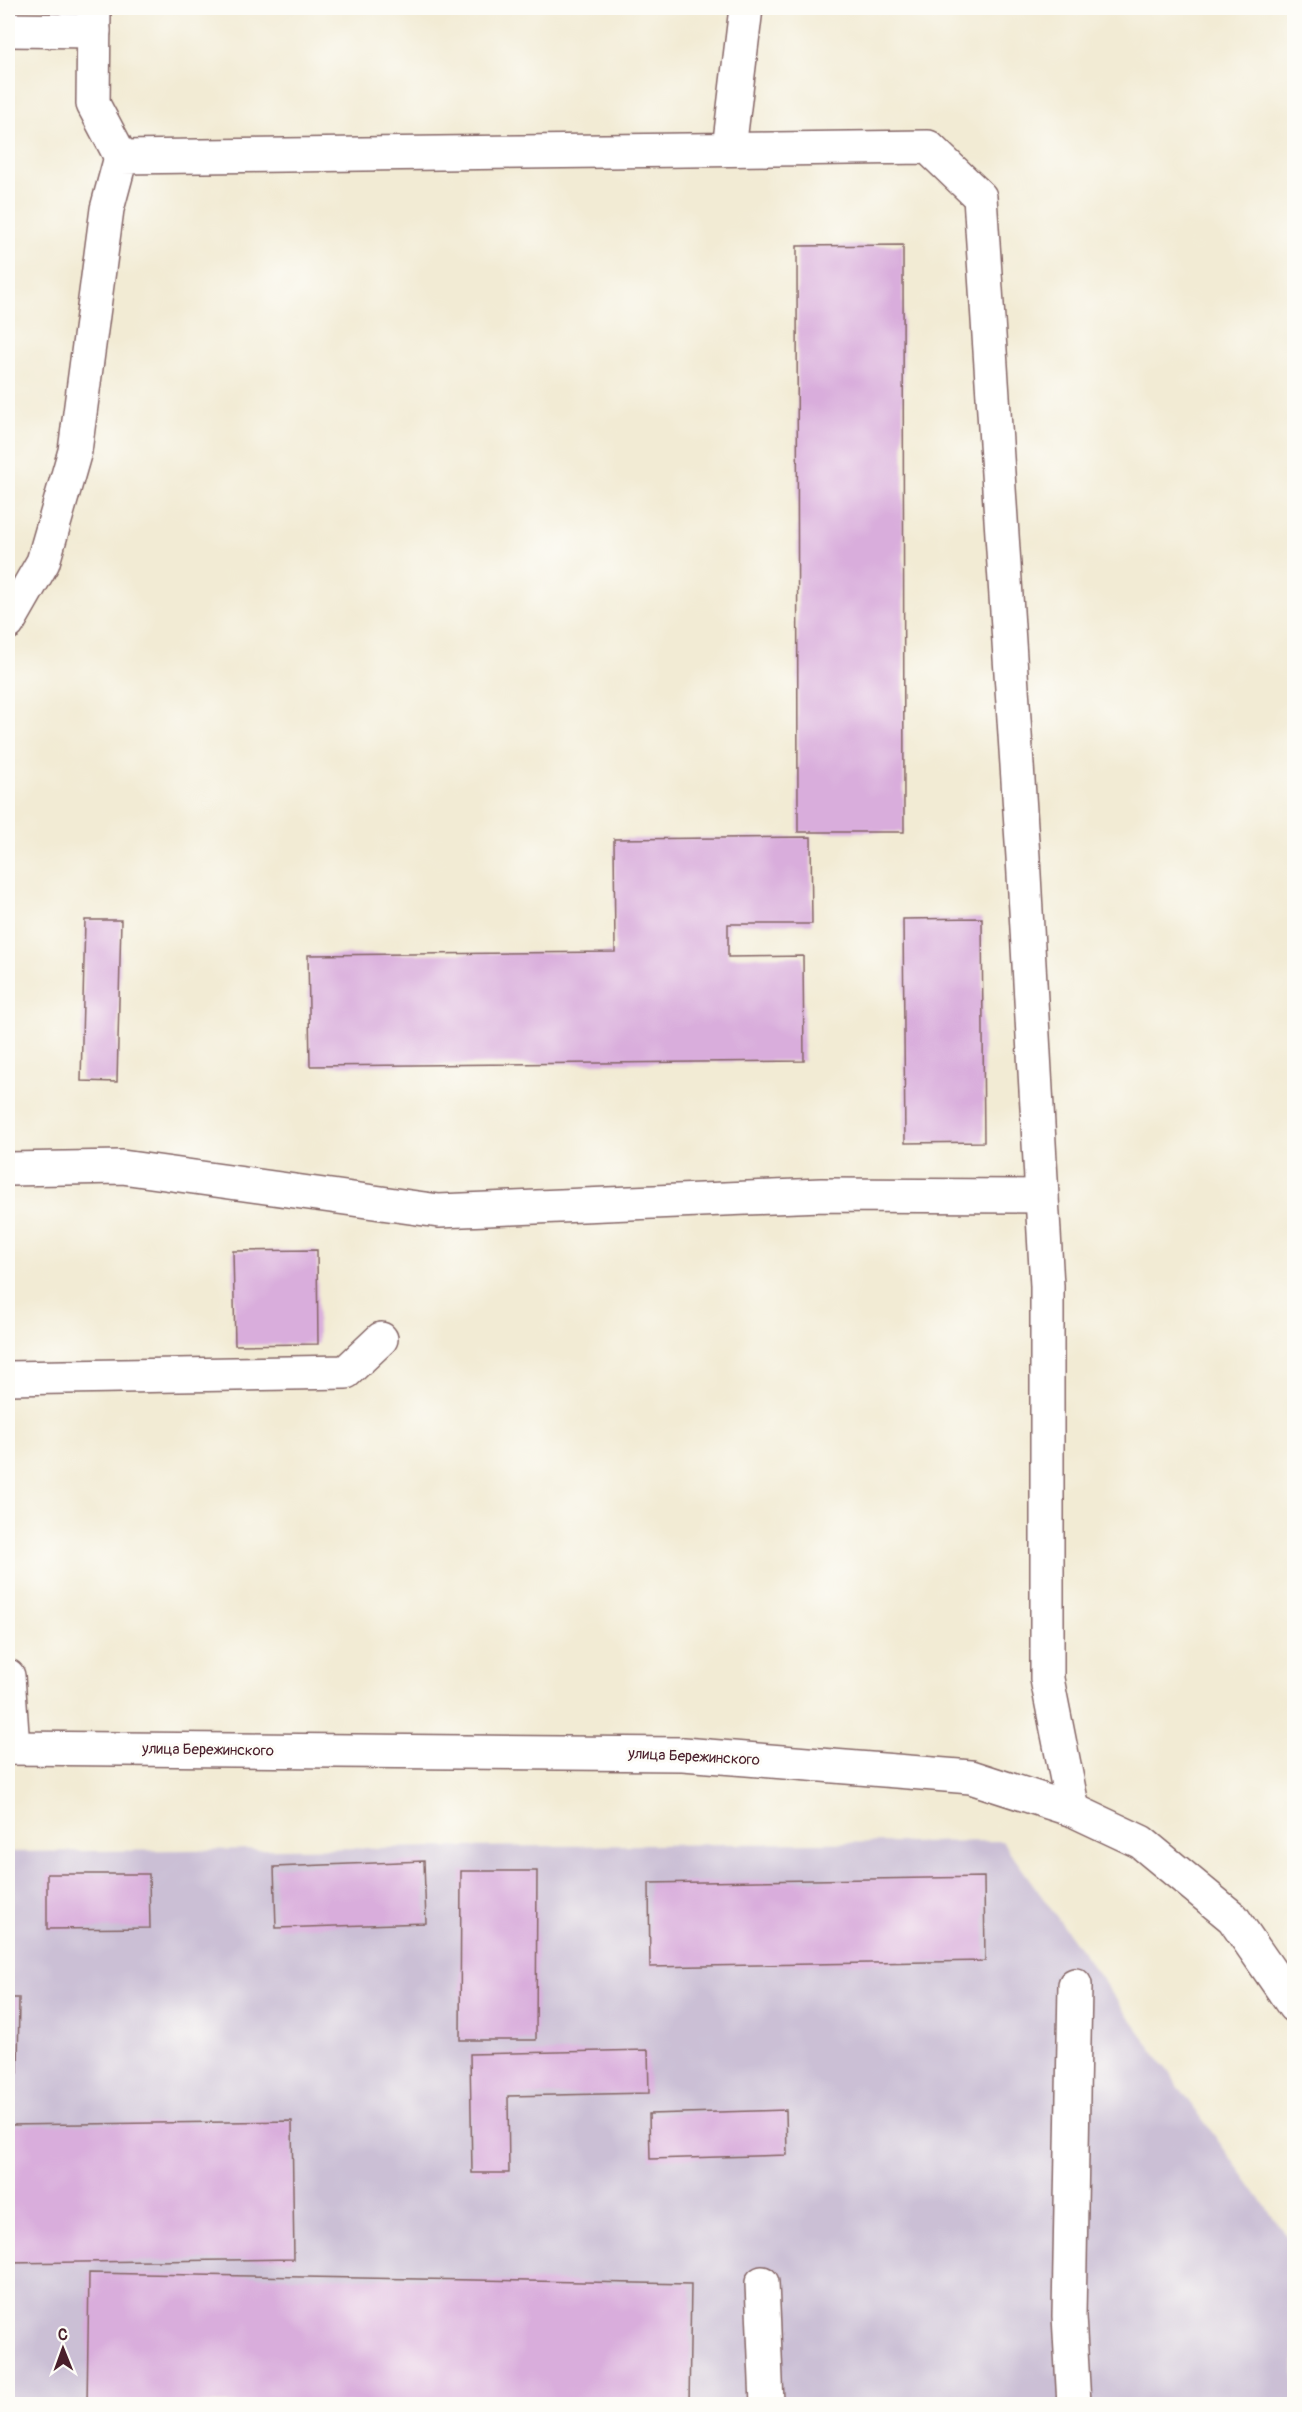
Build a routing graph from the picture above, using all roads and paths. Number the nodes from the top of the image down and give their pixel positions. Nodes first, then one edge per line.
1 (746, 8) edge
2 (94, 19) edge
3 (8, 30) edge
4 (729, 149) junction
5 (121, 158) junction
6 (8, 623) edge
7 (8, 1168) edge
8 (1042, 1196) junction
9 (381, 1340) dead end
10 (8, 1378) edge
11 (8, 1676) edge
12 (10, 1748) edge
13 (1073, 1810) junction
14 (1075, 1985) dead end
15 (1294, 2006) edge
16 (762, 2283) dead end
17 (767, 2404) edge
18 (1074, 2404) edge

1 - 4 main road
2 - 3 main road
2 - 5 main road
4 - 5 main road
4 - 8 main road
5 - 6 main road
7 - 8 main road
8 - 13 main road
9 - 10 main road
11 - 12 main road
12 - 13 main road, улица Бережинского
13 - 15 main road, улица Бережинского
14 - 18 main road
16 - 17 main road

